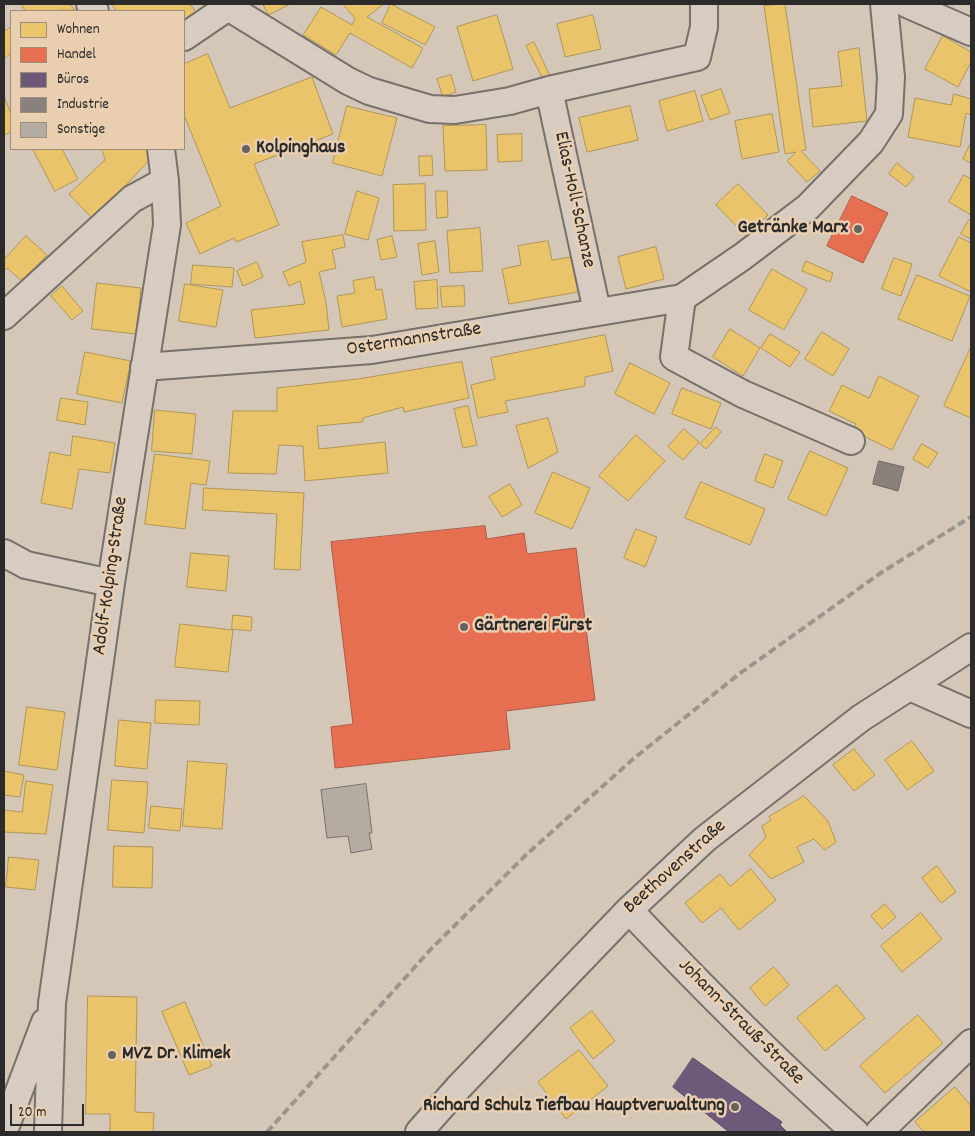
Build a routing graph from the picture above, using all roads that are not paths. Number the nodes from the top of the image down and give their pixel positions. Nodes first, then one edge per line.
1 (704, 4) edge
2 (884, 4) edge
3 (908, 4) edge
4 (228, 5) edge
5 (971, 32) edge
6 (185, 36) edge
7 (550, 90) junction
8 (161, 150) edge
9 (165, 181) junction
10 (682, 298) junction
11 (598, 311) junction
12 (4, 316) edge
13 (144, 367) junction
14 (851, 441) dead end
15 (4, 553) edge
16 (111, 583) junction
17 (971, 647) edge
18 (910, 687) junction
19 (971, 714) edge
20 (629, 910) junction
21 (52, 1003) junction
22 (971, 1043) edge
23 (4, 1131) edge
24 (48, 1132) edge
25 (419, 1132) edge
26 (855, 1132) edge
27 (879, 1132) edge

1 - 7 street
2 - 10 street, Ostermannstraße
3 - 5 street
4 - 6 street
4 - 7 street
7 - 11 street, Elias-Holl-Schanze
8 - 9 street, Adolf-Kolping-Straße
9 - 12 street
9 - 13 street, Adolf-Kolping-Straße
10 - 11 street, Ostermannstraße
10 - 14 street
11 - 13 street, Ostermannstraße
13 - 16 street, Adolf-Kolping-Straße
15 - 16 street
16 - 21 street, Adolf-Kolping-Straße
17 - 18 street, Beethovenstraße
18 - 19 street
18 - 20 street, Beethovenstraße
20 - 25 street, Beethovenstraße
20 - 26 street, Johann-Strauß-Straße
21 - 23 street, Adolf-Kolping-Straße
21 - 24 street, Adolf-Kolping-Straße
22 - 27 street

